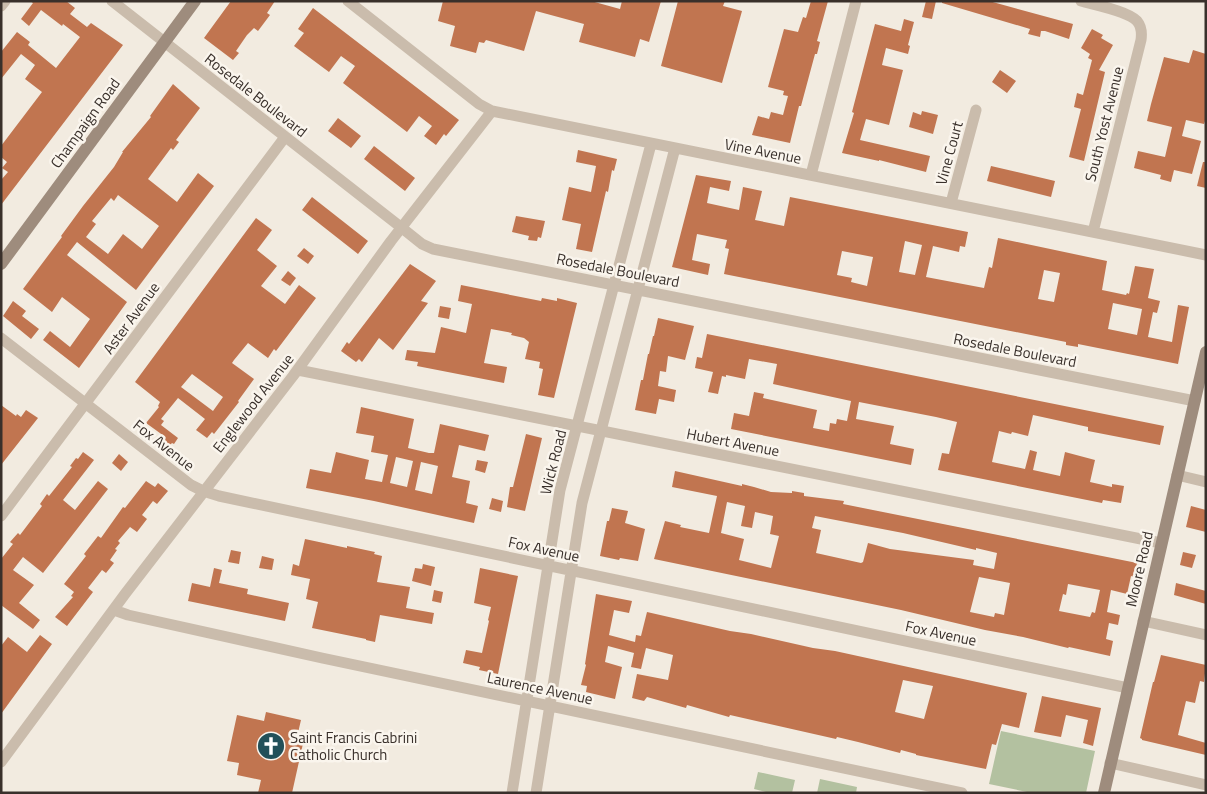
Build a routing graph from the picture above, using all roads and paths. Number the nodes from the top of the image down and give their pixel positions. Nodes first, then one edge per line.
1 (5, 1) edge
2 (112, 1) edge
3 (195, 1) edge
4 (348, 1) edge
5 (856, 1) edge
6 (1081, 1) edge
7 (1, 6) edge
8 (164, 43) junction
9 (976, 110) dead end
10 (492, 111) junction
11 (285, 137) junction
12 (651, 144) junction
13 (675, 148) junction
14 (810, 175) junction
15 (951, 203) junction
16 (402, 228) junction
17 (1093, 232) junction
18 (1206, 255) edge
19 (1, 264) edge
20 (614, 285) junction
21 (638, 289) junction
22 (1, 338) edge
23 (1206, 352) edge
24 (298, 370) junction
25 (1194, 401) junction
26 (86, 404) junction
27 (577, 426) junction
28 (601, 431) junction
29 (1177, 475) junction
30 (1206, 482) edge
31 (203, 492) junction
32 (1, 516) edge
33 (1162, 543) junction
34 (548, 565) junction
35 (571, 570) junction
36 (114, 610) junction
37 (1143, 621) junction
38 (1206, 635) edge
39 (1128, 688) junction
40 (527, 701) junction
41 (550, 706) junction
42 (6, 746) edge
43 (1, 762) edge
44 (1110, 763) junction
45 (1206, 785) edge
46 (512, 793) edge
47 (536, 793) edge
48 (962, 793) edge
49 (1104, 793) edge

1 - 7 street
2 - 8 street, Rosedale Boulevard
3 - 8 street, Champaign Road
4 - 10 street, Vine Avenue
5 - 14 street
6 - 17 street, South Yost Avenue
8 - 11 street, Rosedale Boulevard
8 - 19 street, Champaign Road
9 - 15 street, Vine Court
10 - 12 street, Vine Avenue
10 - 16 street, Englewood Avenue
11 - 16 street, Rosedale Boulevard
11 - 26 street, Aster Avenue
12 - 13 street, Vine Avenue
12 - 20 street, Wick Road
13 - 14 street, Vine Avenue
13 - 21 street
14 - 15 street, Vine Avenue
15 - 17 street, Vine Avenue
16 - 20 street, Rosedale Boulevard
16 - 24 street, Englewood Avenue
17 - 18 street, Vine Avenue
20 - 21 street, Rosedale Boulevard
20 - 27 street, Wick Road
21 - 25 street, Rosedale Boulevard
21 - 28 street
22 - 26 street, Fox Avenue
23 - 25 street, Moore Road
24 - 27 street, Hubert Avenue
24 - 31 street, Englewood Avenue
25 - 29 street, Moore Road
26 - 31 street, Fox Avenue
26 - 32 street, Aster Avenue
27 - 28 street, Hubert Avenue
27 - 34 street, Wick Road
28 - 33 street, Hubert Avenue
28 - 35 street
29 - 30 street
29 - 33 street, Moore Road
31 - 34 street, Fox Avenue
31 - 36 street, Englewood Avenue
33 - 37 street, Moore Road
34 - 35 street, Fox Avenue
34 - 40 street, Wick Road
35 - 39 street, Fox Avenue
35 - 41 street
36 - 40 street, Laurence Avenue
36 - 42 street, Englewood Avenue
37 - 38 street
37 - 39 street, Moore Road
39 - 44 street, Moore Road
40 - 41 street, Laurence Avenue
40 - 46 street, Wick Road
41 - 47 street
41 - 48 street, Laurence Avenue
42 - 43 street, Englewood Avenue
44 - 45 street
44 - 49 street, Moore Road

